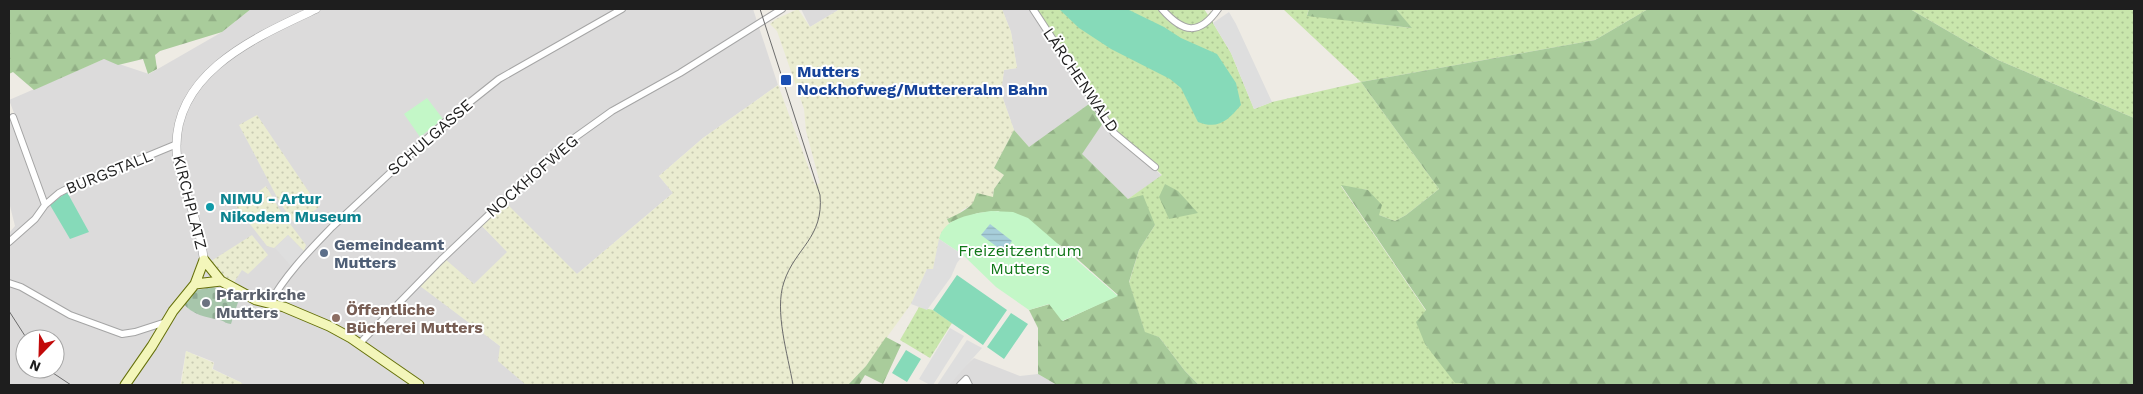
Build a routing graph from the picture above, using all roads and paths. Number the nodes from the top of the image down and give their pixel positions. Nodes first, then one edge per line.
1 (316, 9) edge
2 (622, 9) edge
3 (782, 9) edge
4 (1033, 9) edge
5 (1162, 9) edge
6 (1218, 9) edge
7 (13, 117) dead end
8 (177, 144) junction
9 (1155, 167) dead end
10 (45, 205) junction
11 (9, 242) edge
12 (204, 260) junction
13 (222, 282) junction
14 (9, 283) edge
15 (195, 284) junction
16 (270, 303) junction
17 (166, 322) junction
18 (359, 344) junction
19 (125, 385) edge
20 (419, 385) edge
21 (960, 385) edge
22 (968, 385) edge

1 - 8 street, KIRCHPLATZ
2 - 16 street, SCHULGASSE
3 - 18 street, NOCKHOFWEG
4 - 9 street, LÄRCHENWALD
5 - 6 street
7 - 10 street
8 - 10 street, BURGSTALL
8 - 12 street, KIRCHPLATZ
10 - 11 street, BURGSTALL
12 - 13 main road, KIRCHPLATZ
12 - 15 main road, KIRCHPLATZ
13 - 15 main road
13 - 16 main road, KIRCHPLATZ
14 - 17 street
15 - 17 main road, KIRCHPLATZ
16 - 18 main road, KIRCHPLATZ
17 - 19 main road, KIRCHPLATZ
18 - 20 main road, KIRCHPLATZ
21 - 22 street

